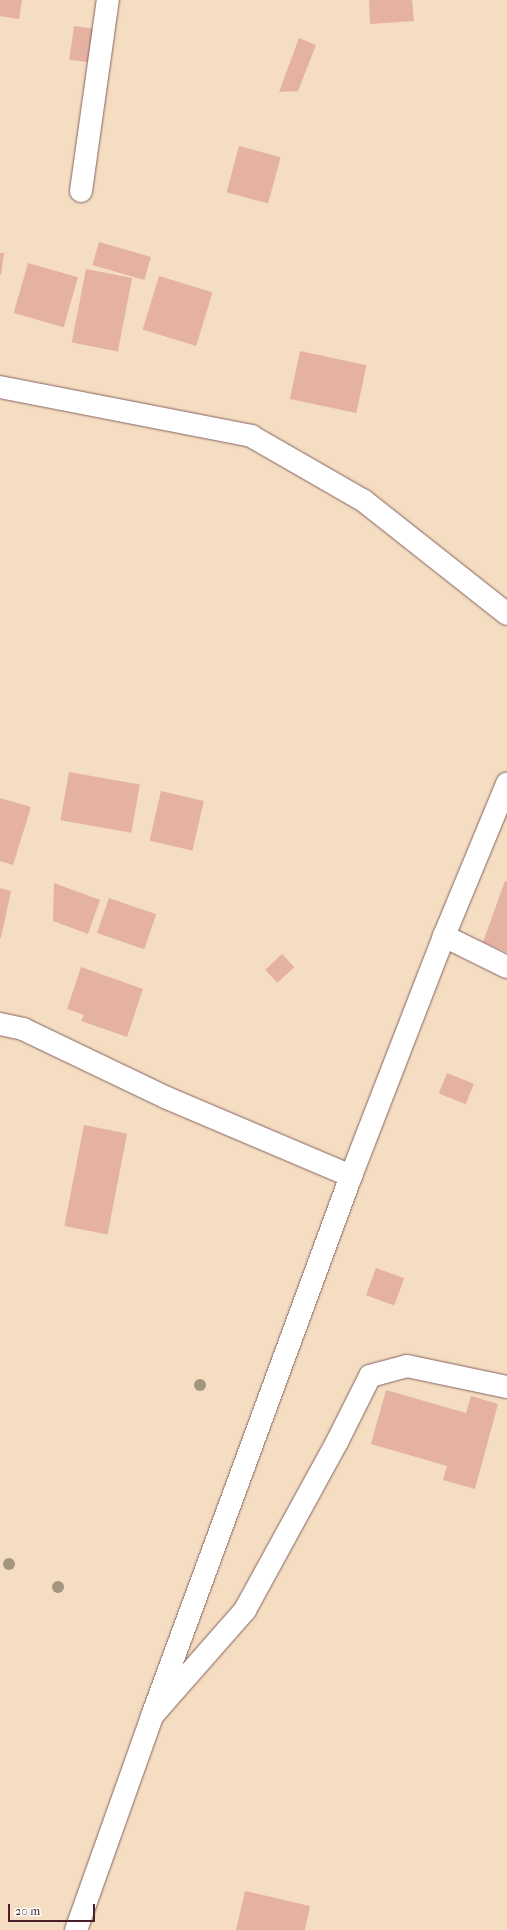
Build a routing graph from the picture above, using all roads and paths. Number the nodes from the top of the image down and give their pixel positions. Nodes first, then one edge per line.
1 (108, 0) edge
2 (81, 191) dead end
3 (0, 387) edge
4 (507, 614) edge
5 (507, 784) edge
6 (444, 936) junction
7 (507, 966) edge
8 (0, 1024) edge
9 (351, 1176) junction
10 (507, 1388) edge
11 (152, 1716) junction
12 (76, 1930) edge

1 - 2 street
3 - 4 street
5 - 6 street
6 - 7 street
6 - 9 street
8 - 9 street
9 - 11 street
10 - 11 street
11 - 12 street

